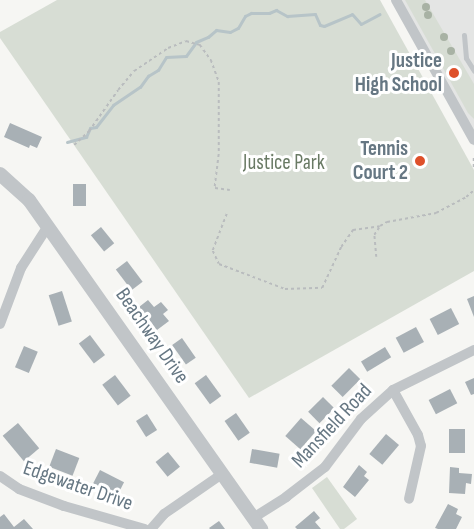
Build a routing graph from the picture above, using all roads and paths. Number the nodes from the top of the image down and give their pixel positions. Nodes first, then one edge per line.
1 (396, 0) edge
2 (464, 35) dead end
3 (474, 71) edge
4 (473, 135) edge
5 (74, 145) dead end
6 (474, 158) edge
7 (474, 168) edge
8 (0, 174) edge
9 (230, 190) dead end
10 (474, 190) edge
11 (227, 214) dead end
12 (48, 226) junction
13 (380, 226) junction
14 (376, 257) dead end
15 (0, 324) edge
16 (474, 350) edge
17 (393, 390) junction
18 (222, 474) junction
19 (0, 477) edge
20 (409, 499) dead end
21 (257, 523) edge
22 (145, 529) edge
23 (151, 529) edge

1 - 4 street
2 - 3 lane
5 - 9 path
6 - 7 path
8 - 12 street, Beachway Drive
10 - 13 path
11 - 13 path
12 - 15 street
12 - 18 street, Beachway Drive
13 - 14 path
16 - 17 street, Mansfield Road
17 - 20 street
17 - 21 street, Mansfield Road
18 - 21 street, Beachway Drive
18 - 23 street
19 - 22 street, Edgewater Drive

